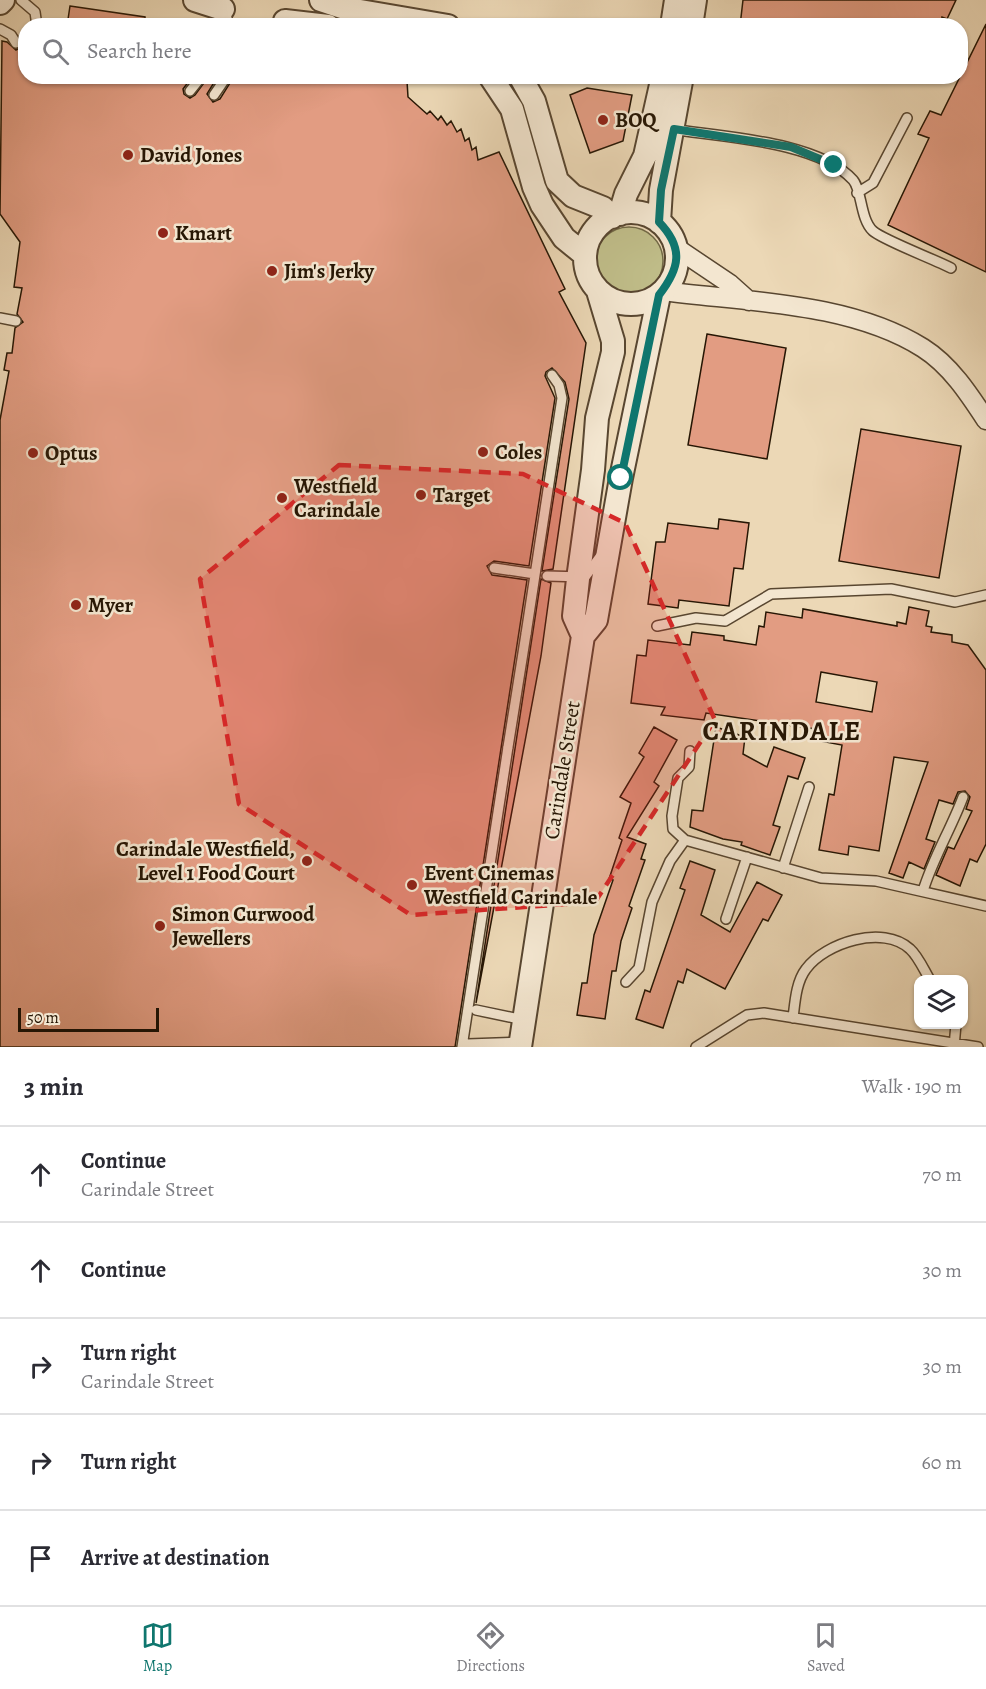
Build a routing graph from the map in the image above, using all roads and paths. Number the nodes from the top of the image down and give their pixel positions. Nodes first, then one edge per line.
1 (21, 0) edge
2 (195, 0) edge
3 (321, 0) edge
4 (676, 0) edge
5 (695, 0) edge
6 (226, 16) edge
7 (36, 18) edge
8 (401, 18) edge
9 (673, 18) edge
10 (692, 18) edge
11 (0, 29) edge
12 (16, 43) dead end
13 (196, 84) edge
14 (222, 84) edge
15 (495, 84) edge
16 (524, 84) edge
17 (663, 84) edge
18 (679, 84) edge
19 (190, 91) dead end
20 (214, 95) dead end
21 (907, 118) dead end
22 (663, 128) junction
23 (857, 193) junction
24 (616, 215) junction
25 (659, 222) junction
26 (675, 247) junction
27 (585, 255) junction
28 (951, 268) dead end
29 (598, 291) junction
30 (661, 293) junction
31 (749, 301) junction
32 (0, 318) edge
33 (16, 321) dead end
34 (552, 375) dead end
35 (986, 420) edge
36 (608, 548) junction
37 (494, 568) dead end
38 (535, 574) junction
39 (547, 576) dead end
40 (578, 579) junction
41 (986, 595) edge
42 (657, 626) dead end
43 (583, 636) junction
44 (690, 751) dead end
45 (809, 787) dead end
46 (963, 797) dead end
47 (685, 840) junction
48 (747, 857) junction
49 (783, 868) junction
50 (923, 891) junction
51 (986, 906) edge
52 (726, 919) dead end
53 (927, 975) edge
54 (626, 982) dead end
55 (476, 1010) dead end
56 (793, 1018) junction
57 (956, 1029) edge
58 (522, 1036) edge
59 (954, 1045) edge
60 (465, 1046) edge
61 (696, 1047) edge
62 (978, 1047) edge

1 - 7 lane
2 - 6 street
3 - 8 street
4 - 9 street
5 - 10 street
11 - 12 lane
13 - 19 lane
14 - 20 lane
15 - 27 street
16 - 24 street
17 - 22 street
18 - 22 street
21 - 23 lane
22 - 23 lane
22 - 24 street
22 - 25 street
23 - 28 lane
24 - 25 street
24 - 27 street
25 - 26 street
26 - 30 street
26 - 31 street
27 - 29 street
29 - 30 street
29 - 40 street, Carindale Street
30 - 31 street
30 - 36 street, Carindale Street
31 - 35 street
32 - 33 lane
34 - 38 lane
36 - 40 lane
36 - 43 street, Carindale Street
37 - 38 lane
38 - 60 lane, bridge
39 - 40 lane
40 - 43 street, Carindale Street
41 - 42 lane
43 - 58 street, Carindale Street
44 - 47 lane
45 - 49 lane
46 - 50 lane
47 - 48 lane
47 - 54 lane
48 - 49 lane
48 - 52 lane
49 - 50 lane
50 - 51 lane
53 - 56 lane
55 - 58 lane
56 - 59 lane
56 - 61 lane
57 - 59 lane
58 - 60 lane
59 - 62 lane

